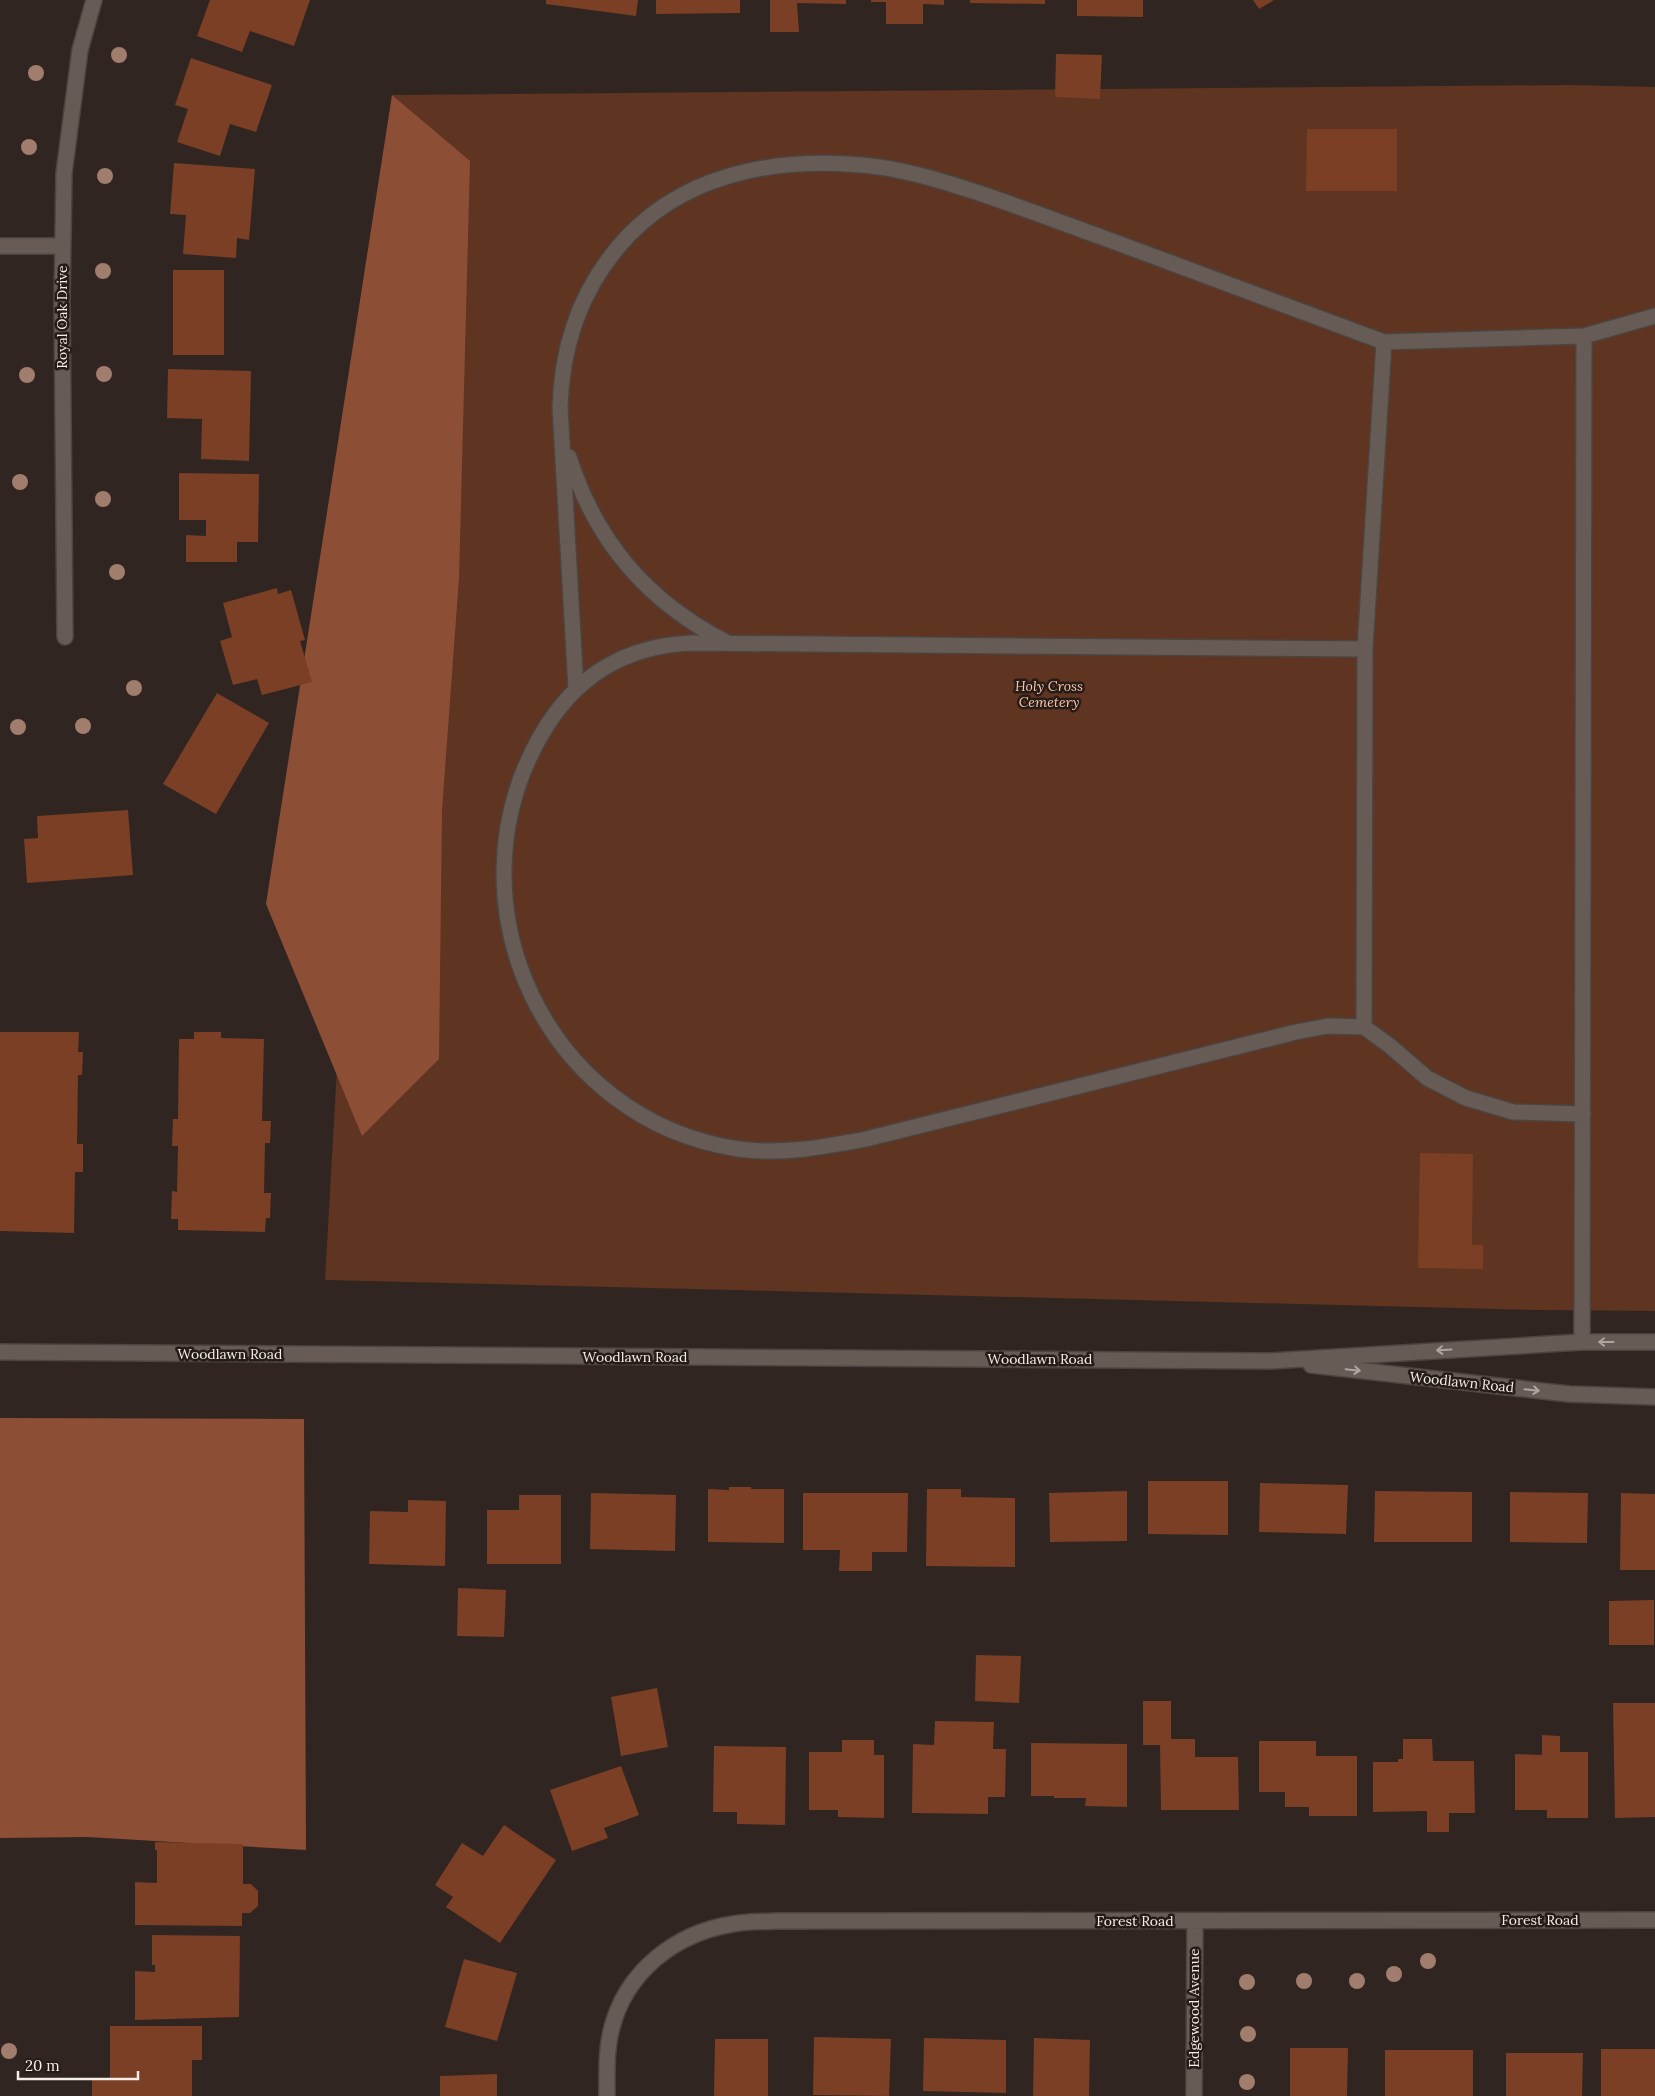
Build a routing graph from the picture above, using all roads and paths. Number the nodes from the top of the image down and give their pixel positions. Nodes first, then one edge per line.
1 (94, 0) edge
2 (0, 246) edge
3 (62, 246) junction
4 (1655, 316) edge
5 (1584, 336) junction
6 (1384, 342) junction
7 (562, 427) junction
8 (65, 637) dead end
9 (727, 643) junction
10 (1365, 649) junction
11 (576, 689) junction
12 (1364, 1027) junction
13 (1583, 1114) junction
14 (1582, 1342) junction
15 (1655, 1342) edge
16 (0, 1352) edge
17 (1270, 1361) junction
18 (1655, 1397) edge
19 (1655, 1920) edge
20 (1195, 1921) junction
21 (607, 2096) edge
22 (1194, 2096) edge

1 - 3 street, Royal Oak Drive
2 - 3 street
3 - 8 street, Royal Oak Drive
4 - 5 street
5 - 6 street
5 - 13 street
6 - 7 street
6 - 10 street
7 - 9 street
7 - 11 street
9 - 10 street
9 - 11 street
10 - 12 street
11 - 12 street
12 - 13 street
13 - 14 street
15 -> 14 street, Woodlawn Road
14 -> 17 street, Woodlawn Road
16 - 17 street, Woodlawn Road
17 -> 18 street, Woodlawn Road
19 - 20 street, Forest Road
20 - 21 street, Forest Road
20 - 22 street, Edgewood Avenue

